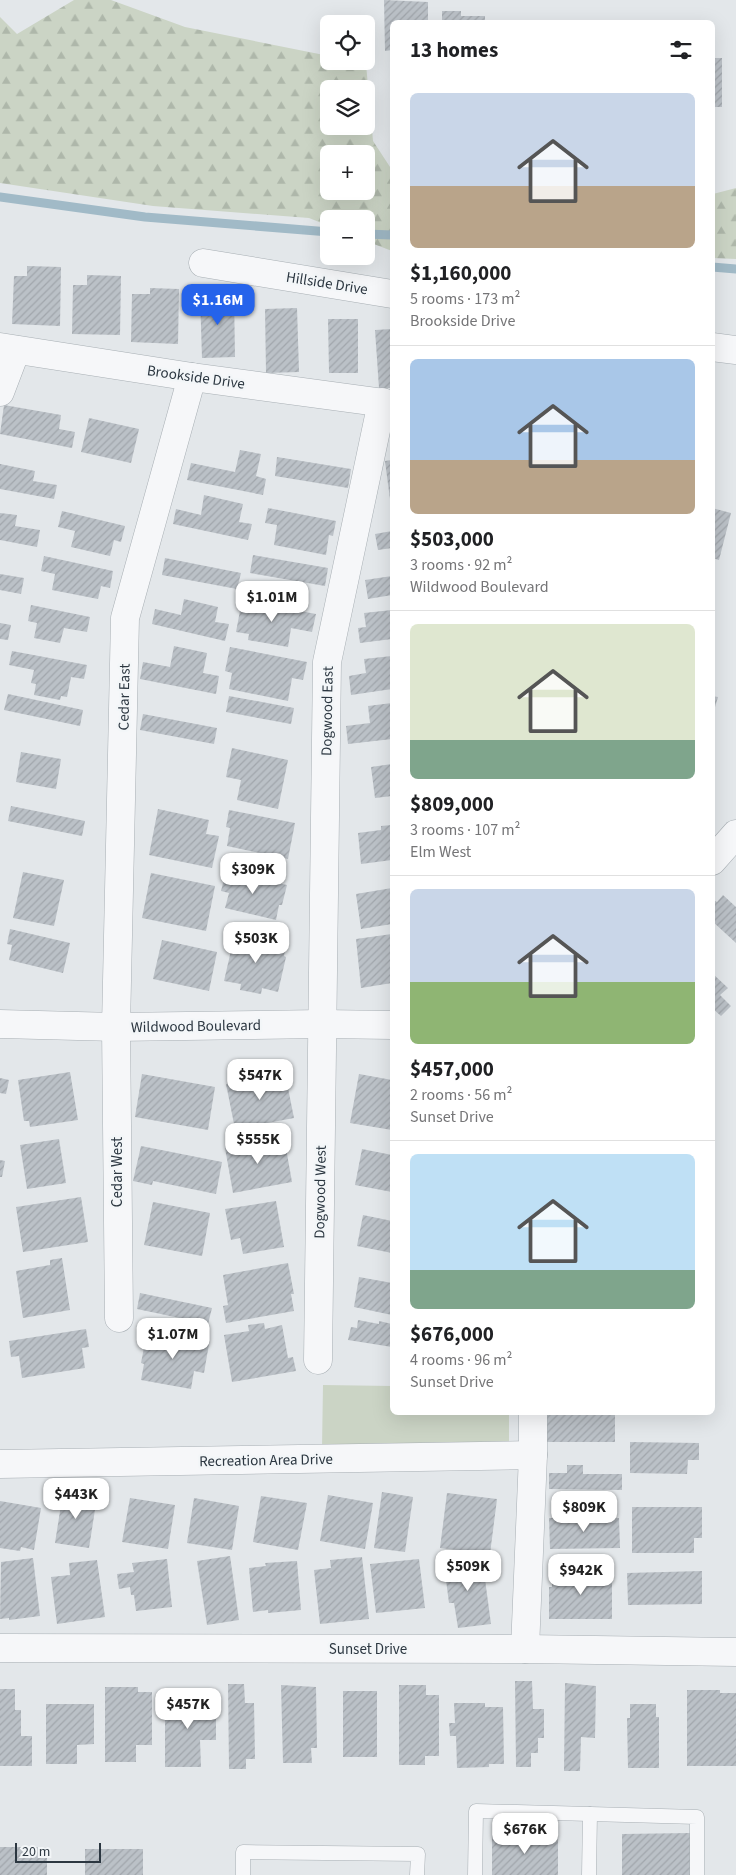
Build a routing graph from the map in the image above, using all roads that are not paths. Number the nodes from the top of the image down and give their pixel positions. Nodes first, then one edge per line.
1 (203, 263) dead end
2 (390, 294) edge
3 (715, 347) edge
4 (8, 348) edge
5 (736, 350) edge
6 (192, 377) junction
7 (0, 392) edge
8 (387, 403) edge
9 (736, 834) edge
10 (715, 858) edge
11 (0, 1024) edge
12 (322, 1024) junction
13 (390, 1025) edge
14 (116, 1027) junction
15 (119, 1318) dead end
16 (318, 1360) dead end
17 (533, 1415) edge
18 (533, 1455) junction
19 (0, 1464) edge
20 (0, 1648) edge
21 (525, 1649) junction
22 (736, 1652) edge
23 (590, 1814) junction
24 (243, 1875) edge
25 (417, 1875) edge
26 (475, 1875) edge
27 (589, 1875) edge
28 (697, 1875) edge

1 - 2 street, Hillside Drive
3 - 5 street
4 - 6 street, Brookside Drive
4 - 7 street
6 - 8 street, Brookside Drive
6 - 14 street, Cedar East
8 - 12 street, Dogwood East
9 - 10 street
11 - 14 street, Wildwood Boulevard
12 - 13 street, Wildwood Boulevard
12 - 14 street, Wildwood Boulevard
12 - 16 street, Dogwood West
14 - 15 street, Cedar West
17 - 18 street
18 - 19 street, Recreation Area Drive
18 - 21 street
20 - 21 street, Sunset Drive
21 - 22 street, Sunset Drive
23 - 26 lane
23 - 27 lane
23 - 28 lane
24 - 25 lane

